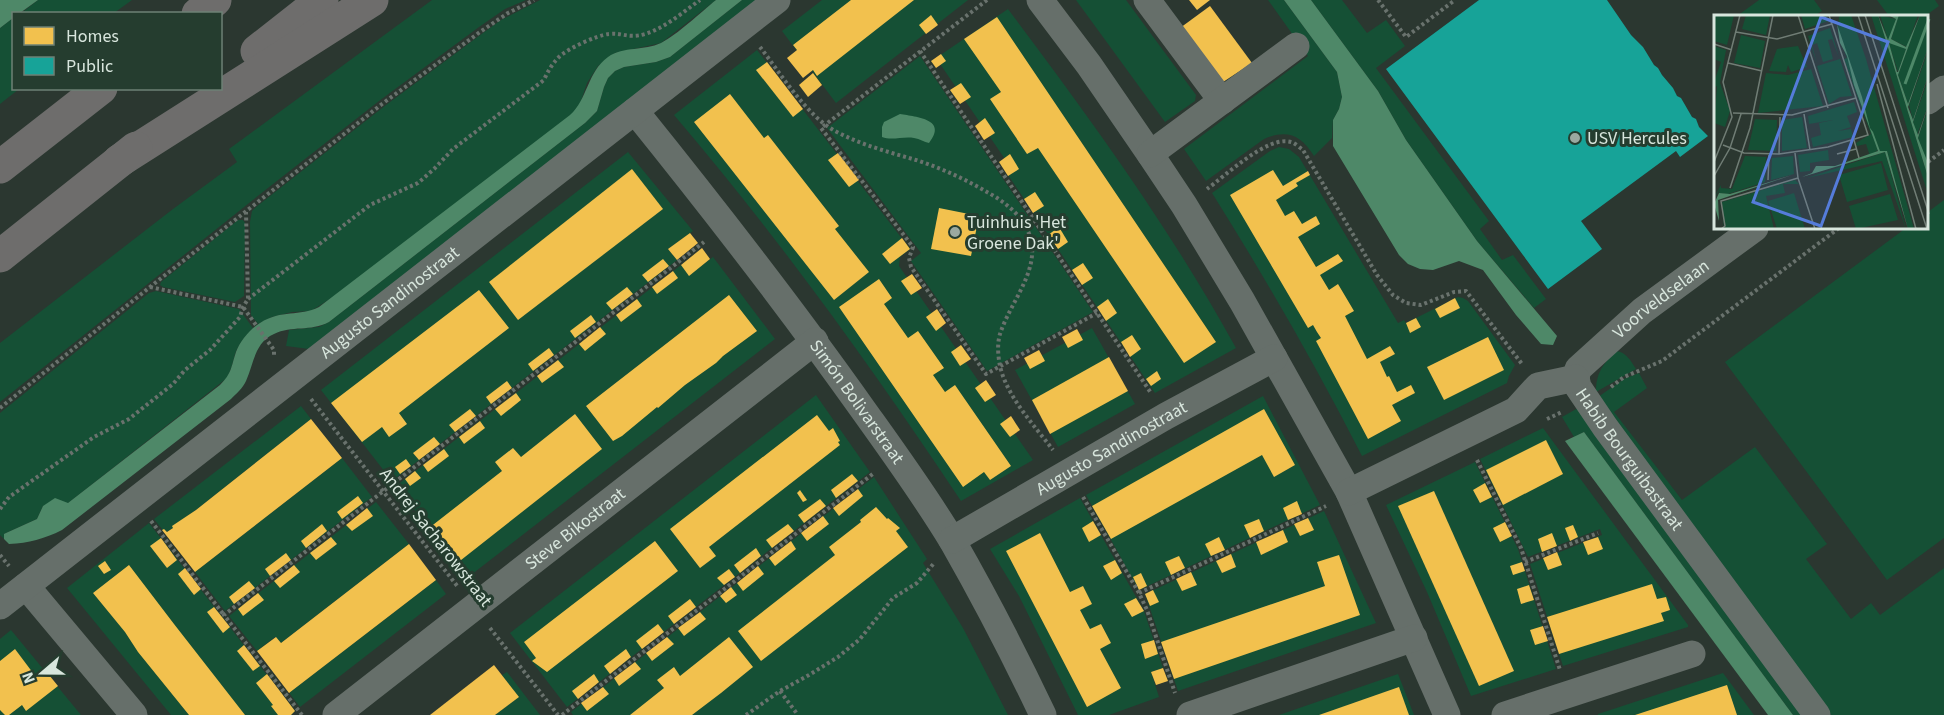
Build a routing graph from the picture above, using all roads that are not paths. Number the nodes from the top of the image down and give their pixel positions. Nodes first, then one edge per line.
1 (215, 0) edge
2 (322, 0) edge
3 (372, 0) edge
4 (777, 0) edge
5 (1040, 0) edge
6 (1147, 0) edge
7 (200, 12) edge
8 (1296, 46) dead end
9 (222, 78) edge
10 (1944, 88) edge
11 (98, 90) edge
12 (208, 90) edge
13 (1929, 100) edge
14 (1222, 101) junction
15 (635, 111) junction
16 (1150, 154) junction
17 (119, 161) junction
18 (0, 167) edge
19 (1752, 230) edge
20 (0, 256) edge
21 (815, 342) junction
22 (1274, 358) junction
23 (1581, 389) junction
24 (1349, 492) junction
25 (952, 540) junction
26 (18, 576) junction
27 (0, 606) edge
28 (1414, 638) junction
29 (1692, 654) dead end
30 (1192, 714) edge
31 (134, 715) edge
32 (336, 715) edge
33 (1043, 715) edge
34 (1446, 715) edge
35 (1505, 715) edge
36 (1817, 715) edge

1 - 7 highway
2 - 9 highway
3 - 17 highway
4 - 15 street, Augusto Sandinostraat
5 - 16 street
6 - 14 street
8 - 14 street
10 - 13 street
11 - 18 highway
12 - 17 highway
14 - 16 street
15 - 21 street, Simón Bolivarstraat
15 - 26 street, Augusto Sandinostraat
16 - 22 street
17 - 20 highway
19 - 23 street, Voorveldselaan
21 - 25 street, Simón Bolivarstraat
21 - 32 street, Steve Bikostraat
22 - 24 street
22 - 25 street, Augusto Sandinostraat
23 - 24 street, Habib Bourguibastraat
23 - 36 street, Habib Bourguibastraat
24 - 28 street
25 - 33 street, Simón Bolivarstraat
26 - 27 street, Augusto Sandinostraat
26 - 31 street
28 - 30 street
28 - 34 street
29 - 35 street

